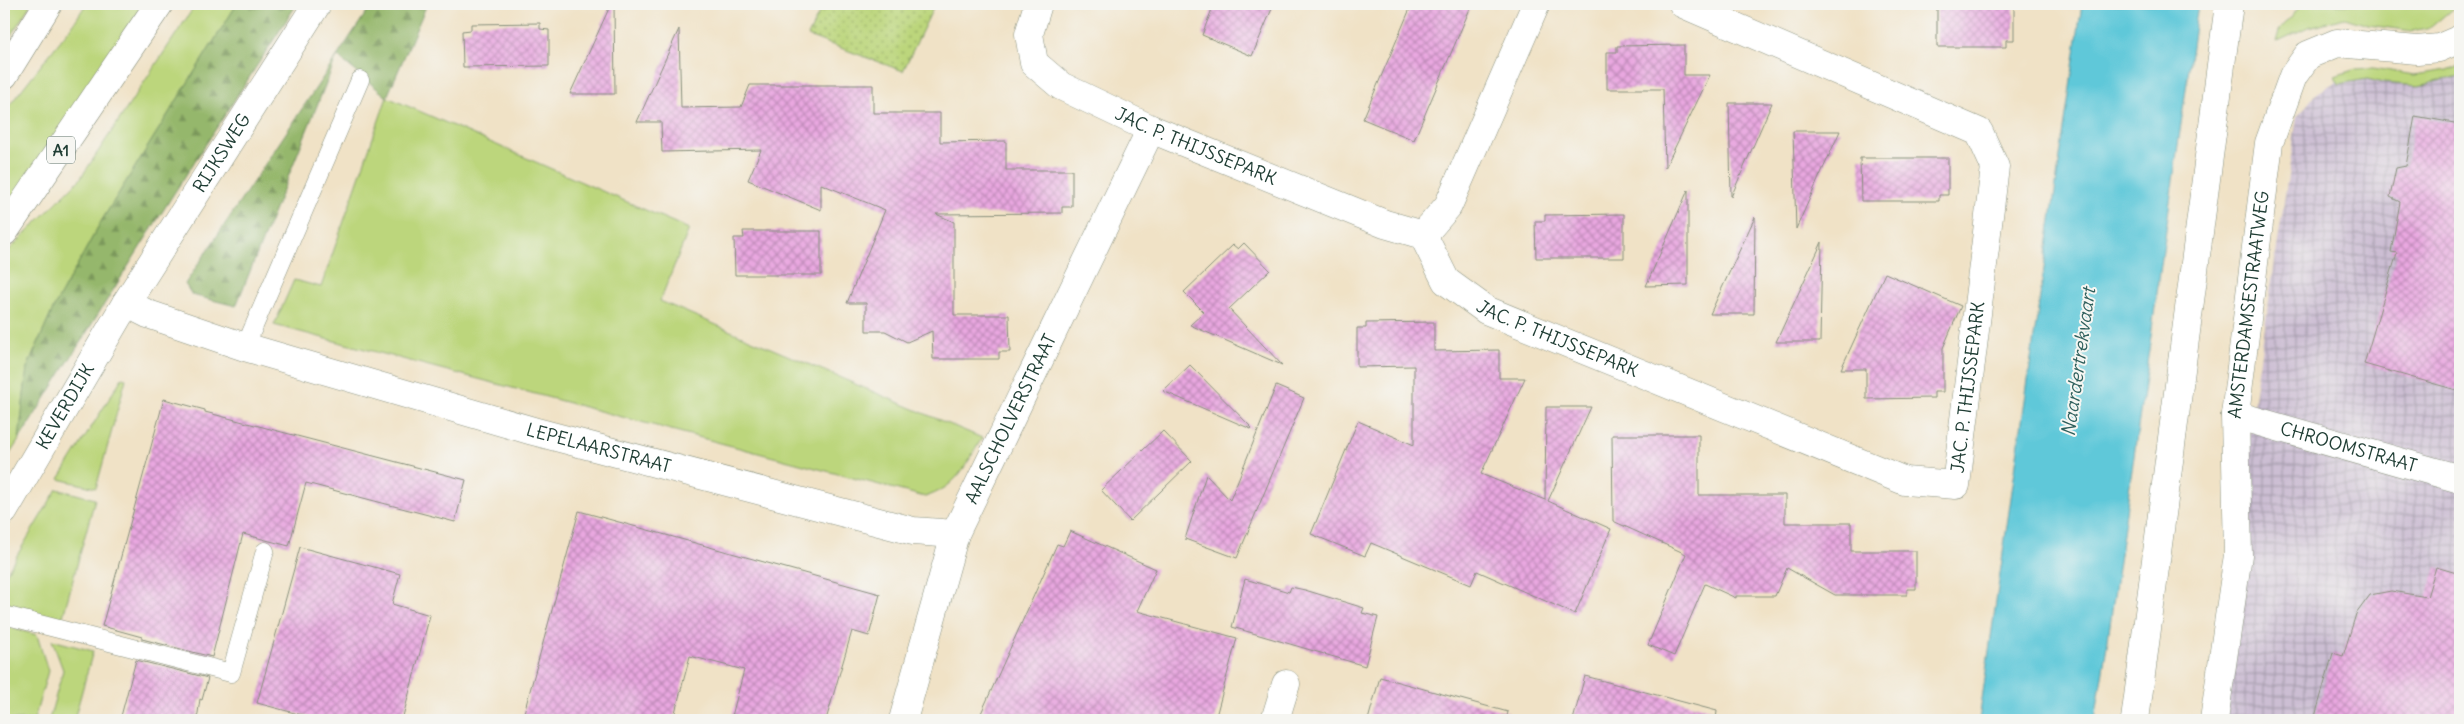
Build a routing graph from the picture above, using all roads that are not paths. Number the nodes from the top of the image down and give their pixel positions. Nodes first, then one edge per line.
1 (48, 4) edge
2 (159, 4) edge
3 (316, 4) edge
4 (1038, 4) edge
5 (1536, 4) edge
6 (1683, 4) edge
7 (2231, 7) edge
8 (2460, 39) edge
9 (4, 75) edge
10 (360, 80) dead end
11 (1151, 129) junction
12 (4, 232) edge
13 (1423, 235) junction
14 (126, 302) junction
15 (245, 347) junction
16 (2235, 415) junction
17 (2460, 479) edge
18 (4, 511) edge
19 (955, 534) junction
20 (265, 550) dead end
21 (4, 615) edge
22 (1286, 684) dead end
23 (903, 720) edge
24 (1275, 720) edge
25 (2135, 720) edge
26 (2214, 720) edge

1 - 9 main road
2 - 12 main road, A1
3 - 14 main road, RIJKSWEG
4 - 11 main road, JAC. P. THIJSSEPARK
5 - 13 main road
6 - 13 main road, JAC. P. THIJSSEPARK
7 - 25 main road
8 - 16 main road, AMSTERDAMSESTRAATWEG
10 - 15 lane
11 - 13 main road, JAC. P. THIJSSEPARK
11 - 19 main road, AALSCHOLVERSTRAAT
14 - 15 main road, LEPELAARSTRAAT
14 - 18 main road, KEVERDIJK
15 - 19 main road, LEPELAARSTRAAT
16 - 17 main road, CHROOMSTRAAT
16 - 26 main road, AMSTERDAMSESTRAATWEG
19 - 23 main road, AALSCHOLVERSTRAAT
20 - 21 lane
22 - 24 main road

